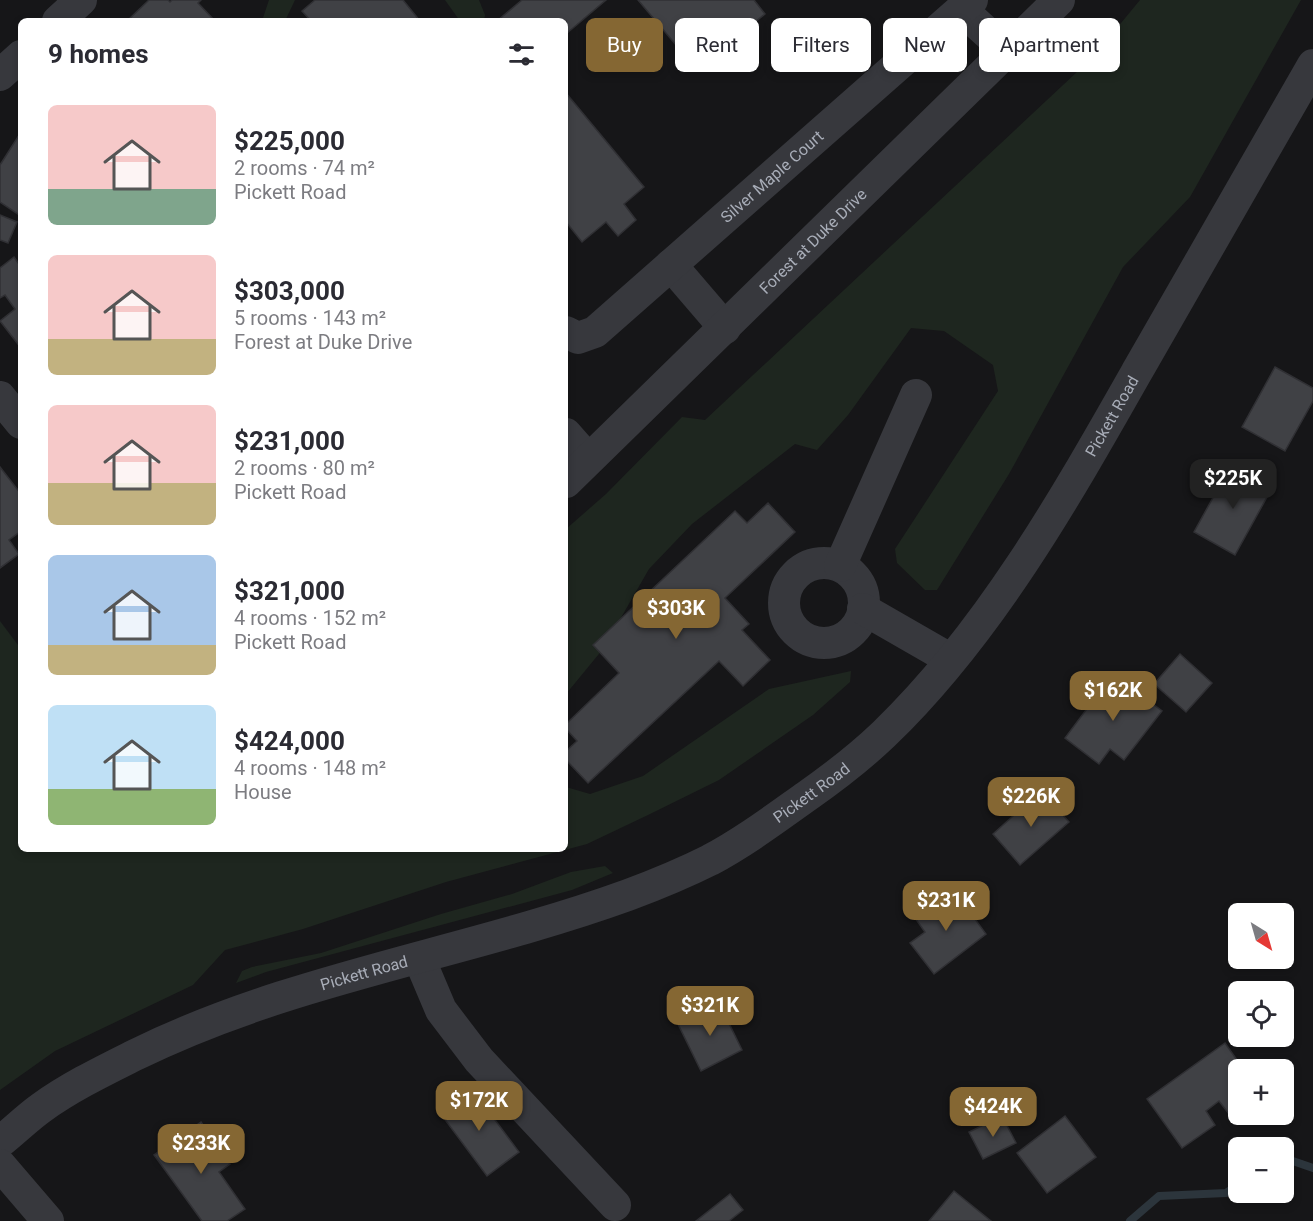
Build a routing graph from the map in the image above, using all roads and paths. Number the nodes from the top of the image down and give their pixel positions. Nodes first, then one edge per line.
1 (81, 0) edge
2 (1059, 0) edge
3 (967, 5) edge
4 (61, 18) edge
5 (1041, 18) edge
6 (979, 19) edge
7 (18, 59) edge
8 (1313, 65) edge
9 (986, 72) edge
10 (0, 75) edge
11 (671, 265) junction
12 (725, 328) junction
13 (568, 333) edge
14 (916, 394) dead end
15 (0, 397) edge
16 (18, 419) edge
17 (568, 436) edge
18 (588, 459) junction
19 (568, 480) edge
20 (840, 566) junction
21 (863, 609) junction
22 (950, 659) junction
23 (419, 958) junction
24 (0, 1142) edge
25 (0, 1165) edge
26 (615, 1205) dead end
27 (48, 1221) edge

1 - 4 street
2 - 5 street, Forest at Duke Drive
3 - 6 street
3 - 11 street, Silver Maple Court
7 - 10 street
8 - 22 street, Pickett Road
9 - 12 street, Forest at Duke Drive
11 - 12 street
11 - 13 street, Silver Maple Court
12 - 18 street, Forest at Duke Drive
14 - 20 street
15 - 16 street
17 - 18 street
18 - 19 street, Forest at Duke Drive
20 - 21 street
20 - 21 street
21 - 22 street
22 - 23 street, Pickett Road
23 - 24 street, Pickett Road
23 - 26 street
25 - 27 street

